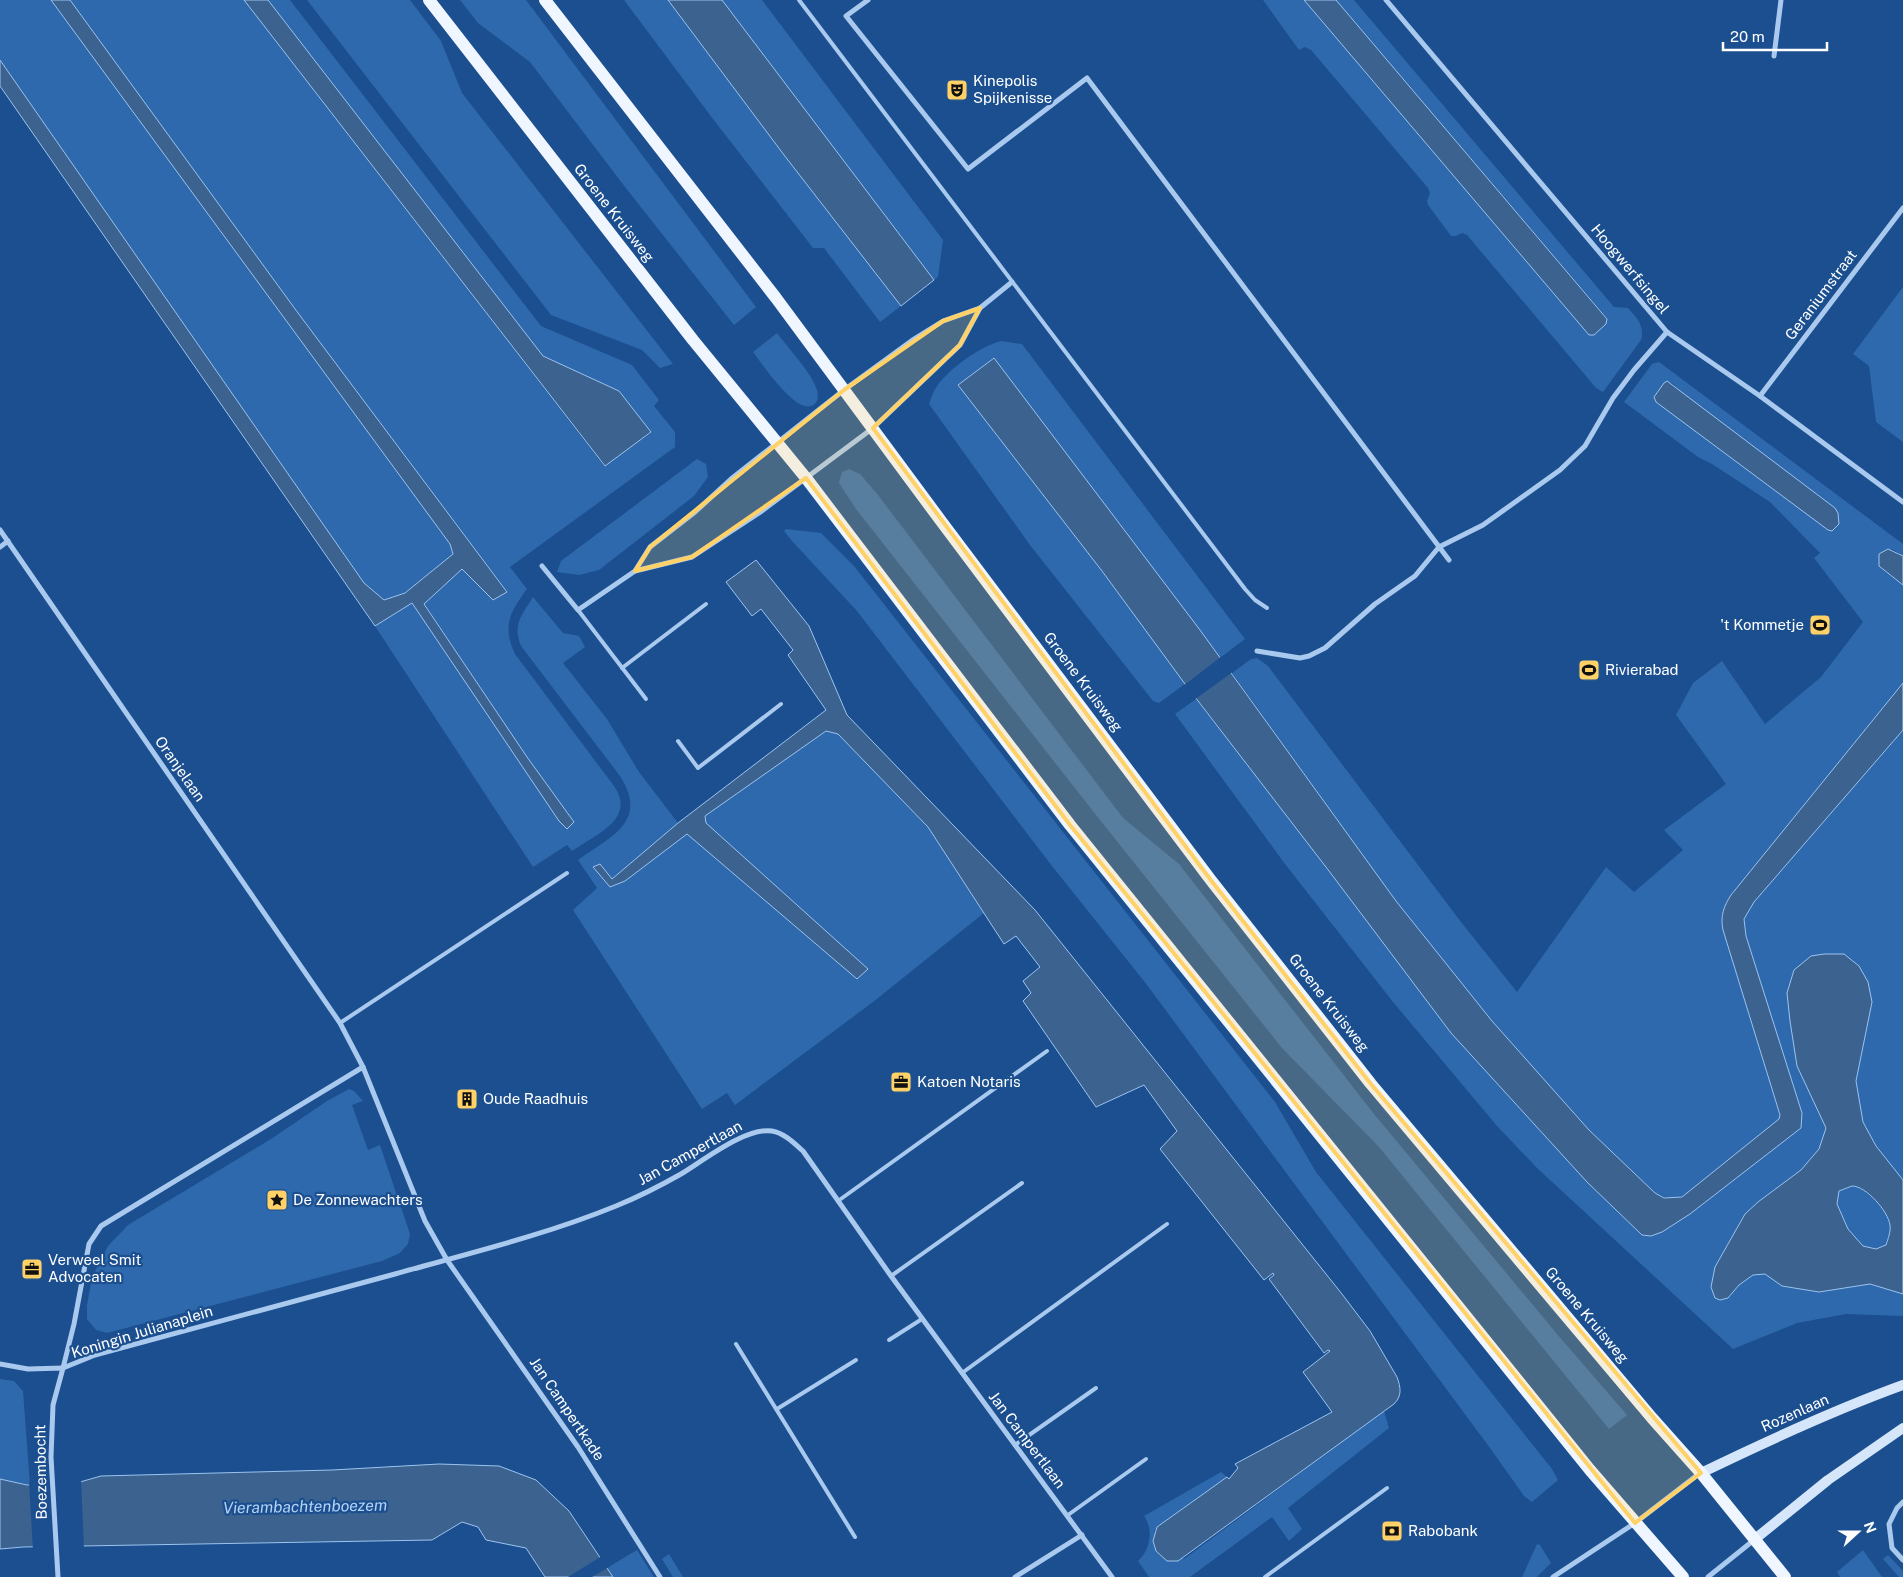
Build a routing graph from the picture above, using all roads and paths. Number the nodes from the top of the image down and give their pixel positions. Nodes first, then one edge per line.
1 (429, 0) edge
2 (545, 0) edge
3 (799, 0) edge
4 (868, 0) edge
5 (1386, 0) edge
6 (1781, 0) edge
7 (1774, 56) dead end
8 (1903, 208) edge
9 (1012, 282) junction
10 (980, 308) junction
11 (1667, 332) junction
12 (844, 390) junction
13 (1760, 396) junction
14 (873, 428) junction
15 (778, 442) junction
16 (806, 478) junction
17 (1903, 502) edge
18 (0, 530) edge
19 (8, 541) junction
20 (0, 547) edge
21 (1439, 547) junction
22 (1449, 560) dead end
23 (542, 566) dead end
24 (635, 571) junction
25 (706, 604) dead end
26 (1267, 608) dead end
27 (578, 610) junction
28 (1257, 651) dead end
29 (622, 668) junction
30 (646, 698) dead end
31 (781, 704) dead end
32 (678, 741) dead end
33 (567, 873) dead end
34 (340, 1023) junction
35 (1047, 1052) dead end
36 (363, 1066) junction
37 (1022, 1183) dead end
38 (838, 1201) junction
39 (1167, 1224) dead end
40 (447, 1260) junction
41 (891, 1276) junction
42 (922, 1319) junction
43 (888, 1340) dead end
44 (736, 1344) dead end
45 (856, 1360) dead end
46 (0, 1364) edge
47 (63, 1368) junction
48 (962, 1373) junction
49 (1903, 1385) edge
50 (1096, 1388) dead end
51 (777, 1409) junction
52 (1903, 1428) edge
53 (1015, 1445) junction
54 (1146, 1459) dead end
55 (1701, 1473) junction
56 (1387, 1488) dead end
57 (1903, 1502) edge
58 (1068, 1515) junction
59 (1635, 1523) junction
60 (1082, 1535) junction
61 (855, 1537) dead end
62 (1755, 1539) junction
63 (1903, 1560) edge
64 (58, 1577) edge
65 (660, 1577) edge
66 (1016, 1577) edge
67 (1112, 1577) edge
68 (1265, 1577) edge
69 (1553, 1577) edge
70 (1683, 1577) edge
71 (1708, 1577) edge
72 (1785, 1577) edge

1 - 15 main road, Groene Kruisweg
2 - 12 main road, Groene Kruisweg
3 - 9 lane
4 - 21 street
5 - 11 street, Hoogwerfsingel
6 - 7 street
8 - 13 street, Geraniumstraat
9 - 10 street
9 - 26 lane
10 - 12 street
10 - 14 street
11 - 13 street, Hoogwerfsingel
11 - 21 street
12 - 14 main road, Groene Kruisweg
12 - 15 street
13 - 17 street, Hoogwerfsingel
14 - 16 street
14 - 55 main road, Groene Kruisweg
15 - 16 main road, Groene Kruisweg
15 - 24 street
16 - 24 street
16 - 59 main road, Groene Kruisweg
18 - 19 street, Oranjelaan
19 - 20 street
19 - 34 street, Oranjelaan
21 - 22 street
21 - 28 street
23 - 27 street
24 - 27 street
25 - 29 lane
27 - 29 lane
29 - 30 lane
31 - 32 lane
33 - 34 lane
34 - 36 street, Oranjelaan
35 - 38 lane
36 - 40 street
36 - 47 street, Koningin Julianaplein
37 - 41 lane
38 - 40 street, Jan Campertlaan
38 - 41 street, Jan Campertlaan
39 - 48 lane
40 - 47 street, Koningin Julianaplein
40 - 65 street, Jan Campertkade
41 - 42 street, Jan Campertlaan
42 - 43 lane
42 - 48 street, Jan Campertlaan
44 - 51 lane
45 - 51 lane
46 - 47 street
47 - 64 street, Boezembocht
48 - 53 street, Jan Campertlaan
49 - 55 street, Rozenlaan
50 - 53 lane
51 - 61 lane
52 - 62 street
53 - 58 street, Jan Campertlaan
54 - 58 lane
55 - 59 street
55 - 62 main road, Groene Kruisweg
56 - 68 lane
57 - 63 street
58 - 60 street, Jan Campertlaan
59 - 69 street
59 - 70 main road, Groene Kruisweg
60 - 66 street
60 - 67 street, Jan Campertlaan
62 - 71 street
62 - 72 main road, Groene Kruisweg

